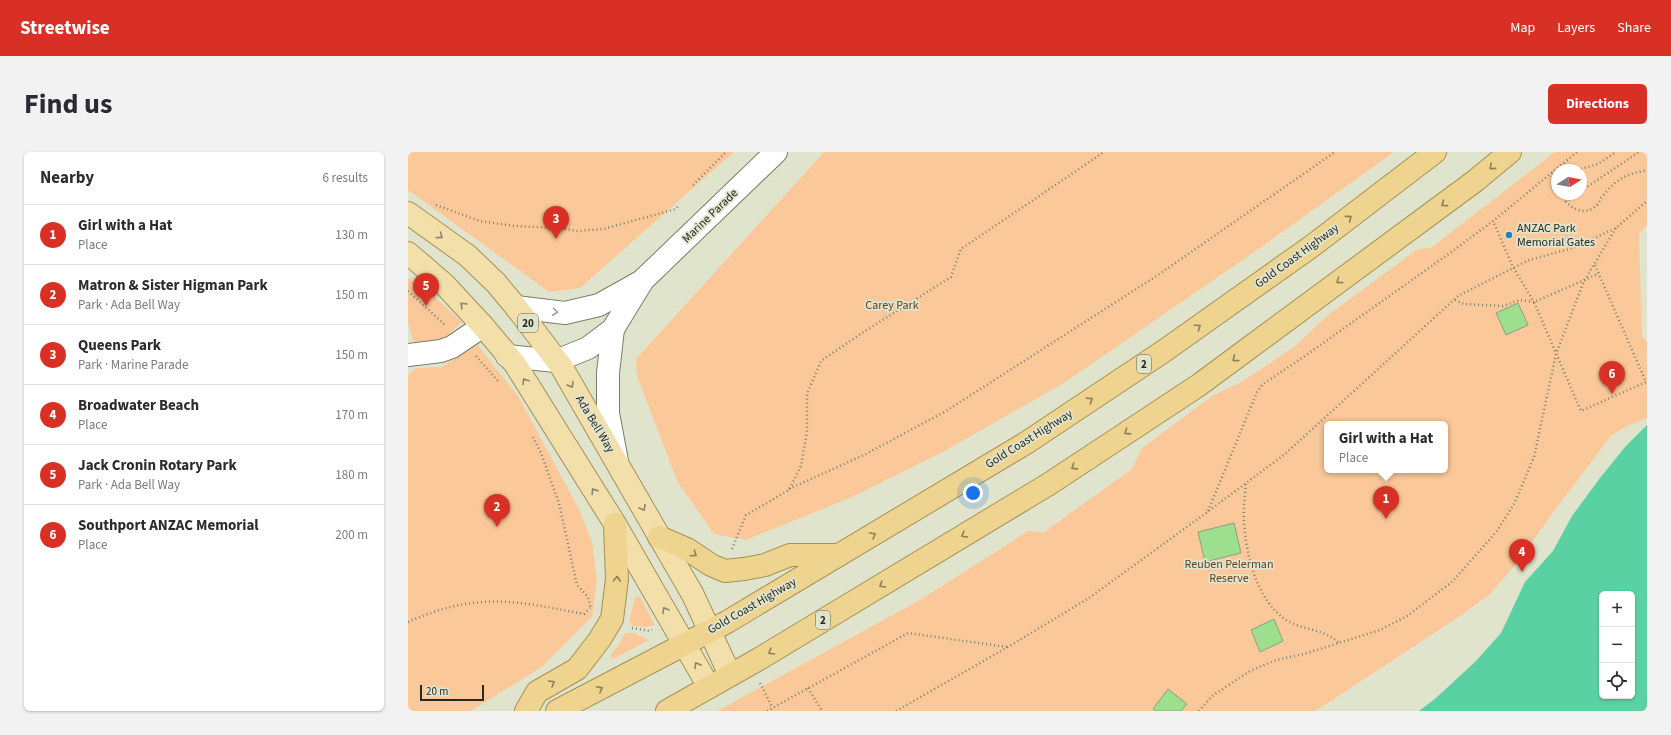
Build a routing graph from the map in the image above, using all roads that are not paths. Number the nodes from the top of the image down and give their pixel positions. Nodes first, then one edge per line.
1 (776, 152) edge
2 (1435, 152) edge
3 (1510, 152) edge
4 (408, 214) edge
5 (408, 253) edge
6 (643, 280) junction
7 (516, 307) junction
8 (483, 326) junction
9 (613, 329) junction
10 (408, 356) edge
11 (507, 356) junction
12 (556, 360) junction
13 (617, 462) junction
14 (615, 524) junction
15 (659, 537) junction
16 (839, 555) junction
17 (710, 631) junction
18 (684, 644) junction
19 (730, 675) junction
20 (709, 687) junction
21 (526, 711) edge
22 (557, 711) edge
23 (667, 711) edge

1 - 6 street, Marine Parade
16 -> 2 highway, Gold Coast Highway / 2
3 -> 19 highway, 2
4 -> 7 main road, Ada Bell Way / 20
8 -> 5 main road
7 -> 6 street, Marine Parade
6 - 9 street, Marine Parade
7 - 12 main road, Ada Bell Way / 20
8 - 10 street
8 - 11 main road
9 - 12 street, Marine Parade
9 - 13 street
11 - 12 street, Marine Parade
14 -> 11 main road
12 -> 13 main road, Ada Bell Way / 20
13 -> 15 main road, Ada Bell Way / 20
18 -> 14 main road
21 -> 14 highway
15 -> 16 highway
15 - 17 main road, Ada Bell Way / 20
16 - 17 highway, Gold Coast Highway / 2
17 - 18 highway, Gold Coast Highway / 2
17 - 19 main road, Ada Bell Way / 20
20 -> 18 main road
22 -> 18 highway, Gold Coast Highway / 2
19 - 20 highway, 2
20 - 23 highway, 2

